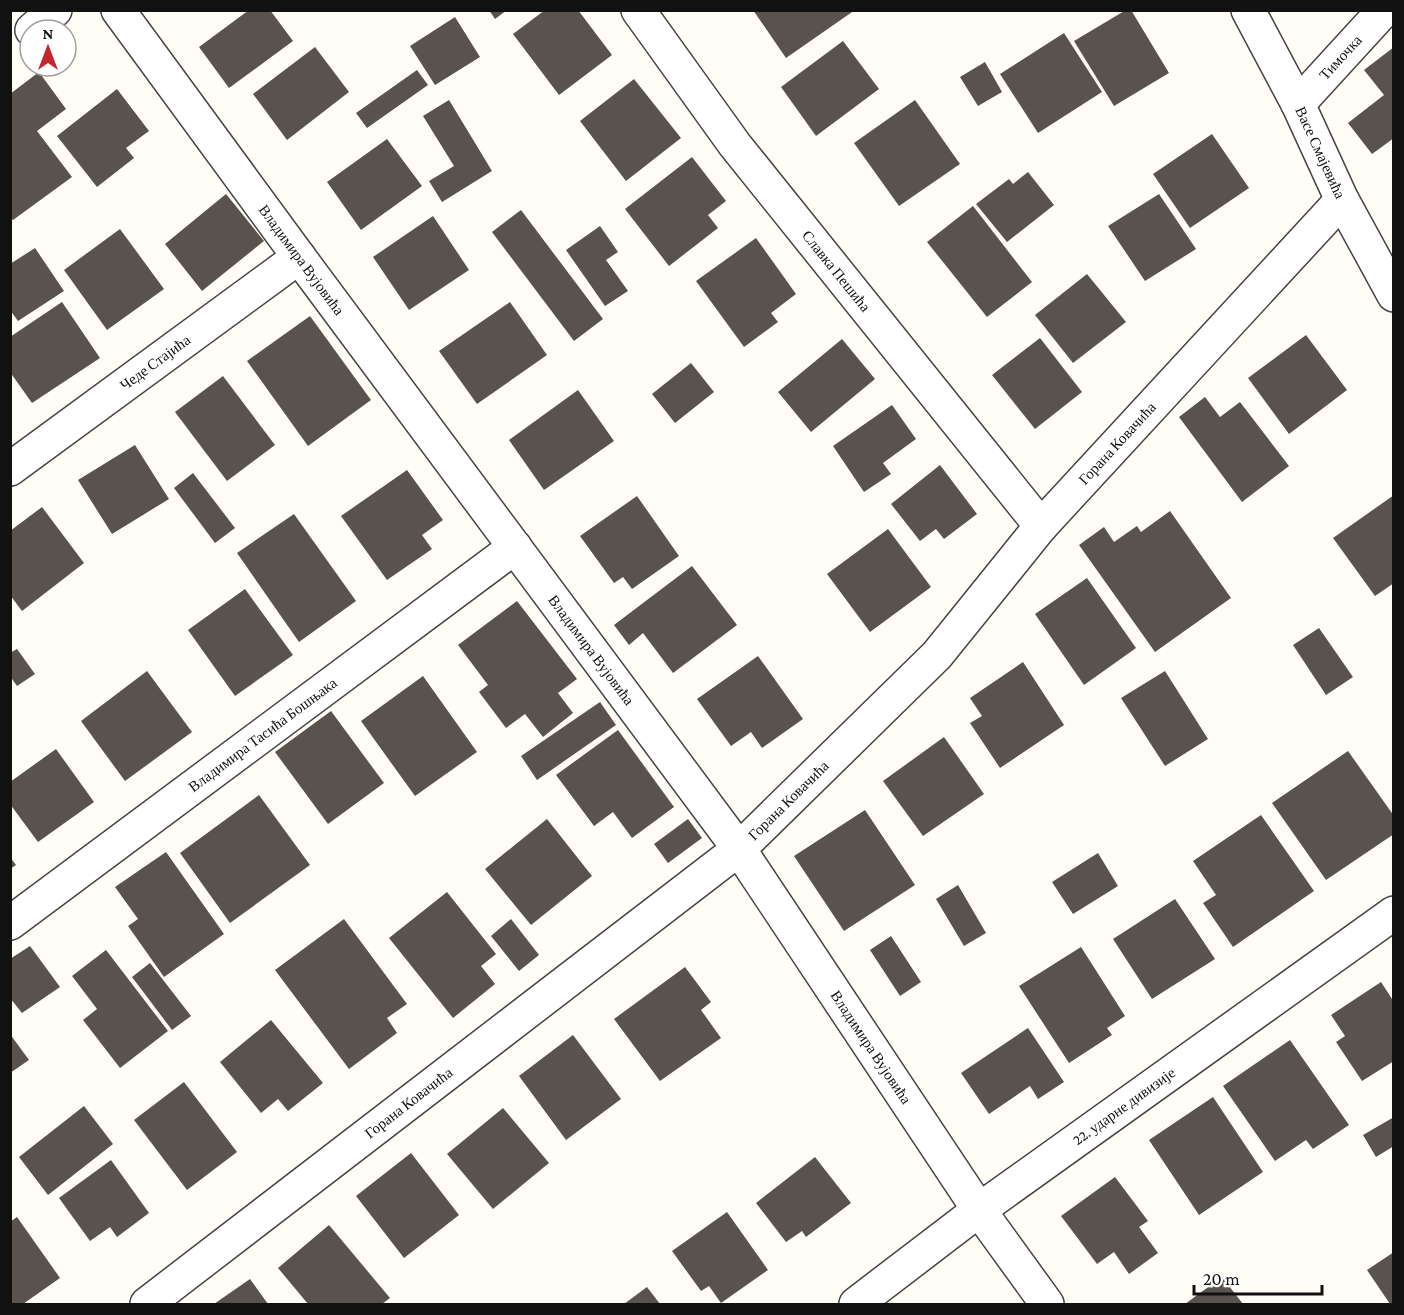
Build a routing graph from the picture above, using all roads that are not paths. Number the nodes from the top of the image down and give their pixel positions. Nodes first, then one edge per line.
1 (118, 10) edge
2 (638, 10) edge
3 (1248, 10) edge
4 (1384, 10) edge
5 (1298, 104) junction
6 (1342, 200) junction
7 (299, 257) junction
8 (1394, 295) edge
9 (10, 468) edge
10 (1041, 526) junction
11 (515, 547) junction
12 (739, 849) junction
13 (1394, 913) edge
14 (10, 923) edge
15 (979, 1210) junction
16 (147, 1305) edge
17 (856, 1305) edge
18 (1047, 1305) edge

1 - 7 street, Владимира Вујовића
2 - 10 street, Славка Пешића
3 - 5 street, Васе Смајевића
4 - 5 street, Тимочка
5 - 6 street, Васе Смајевића
6 - 8 street, Васе Смајевића
6 - 10 street, Горана Ковачића
7 - 9 street, Чеде Стајића
7 - 11 street, Владимира Вујовића
10 - 12 street, Горана Ковачића
11 - 12 street, Владимира Вујовића
11 - 14 street, Владимира Тасића Бошњака
12 - 15 street, Владимира Вујовића
12 - 16 street, Горана Ковачића
13 - 15 street, 22. ударне дивизије
15 - 17 street, 22. ударне дивизије
15 - 18 street, Владимира Вујовића

